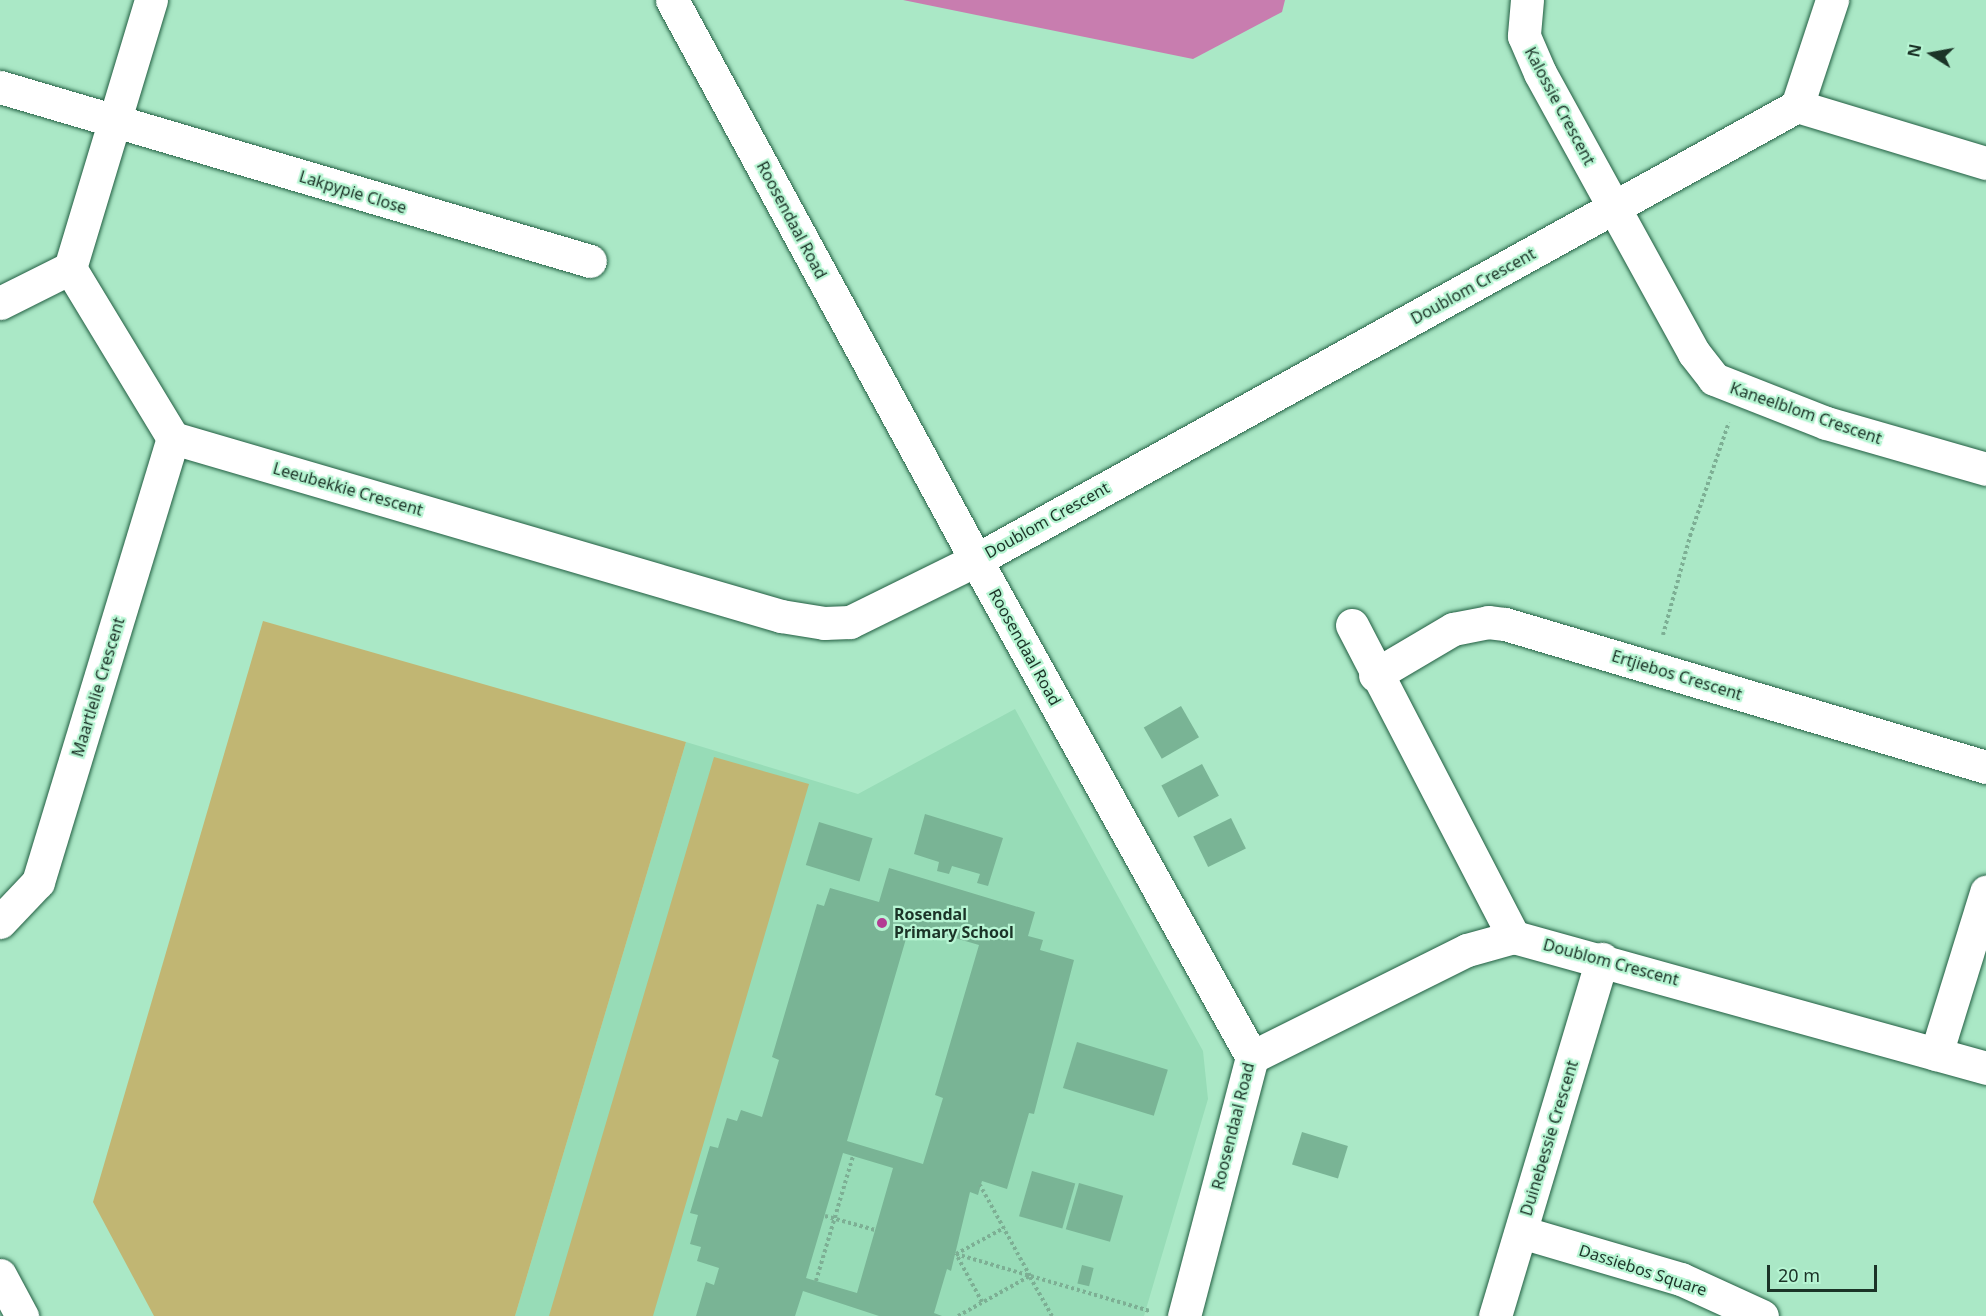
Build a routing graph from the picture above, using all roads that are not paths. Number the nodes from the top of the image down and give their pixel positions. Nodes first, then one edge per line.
1 (151, 0) edge
2 (672, 0) edge
3 (1527, 0) edge
4 (1832, 0) edge
5 (0, 87) edge
6 (1797, 106) junction
7 (116, 120) junction
8 (1986, 163) edge
9 (1615, 207) junction
10 (590, 261) dead end
11 (70, 268) junction
12 (0, 303) edge
13 (173, 438) junction
14 (1986, 469) edge
15 (976, 560) junction
16 (1352, 625) dead end
17 (1375, 675) junction
18 (1986, 767) edge
19 (1986, 892) edge
20 (0, 922) edge
21 (1514, 937) junction
22 (1602, 959) junction
23 (1936, 1054) junction
24 (1252, 1057) junction
25 (1986, 1068) edge
26 (1521, 1232) junction
27 (0, 1275) edge
28 (1172, 1315) edge
29 (22, 1316) edge
30 (1495, 1316) edge
31 (1762, 1316) edge

1 - 7 street
2 - 15 street, Roosendaal Road
3 - 9 street, Kalossie Crescent
4 - 6 street
5 - 7 street, Lakpypie Close
6 - 8 street
6 - 9 street, Doublom Crescent
7 - 10 street, Lakpypie Close
7 - 11 street
9 - 14 street, Kaneelblom Crescent
9 - 15 street, Doublom Crescent
11 - 12 street
11 - 13 street
13 - 15 street, Leeubekkie Crescent
13 - 20 street, Maartlelie Crescent
15 - 24 street, Roosendaal Road
16 - 17 street
17 - 18 street, Ertjiebos Crescent
17 - 21 street
19 - 23 street
21 - 22 street, Doublom Crescent
21 - 24 street, Doublom Crescent
22 - 23 street, Doublom Crescent
22 - 26 street, Duinebessie Crescent
23 - 25 street, Doublom Crescent
24 - 28 street, Roosendaal Road
26 - 30 street, Duinebessie Crescent
26 - 31 street, Dassiebos Square
27 - 29 street

